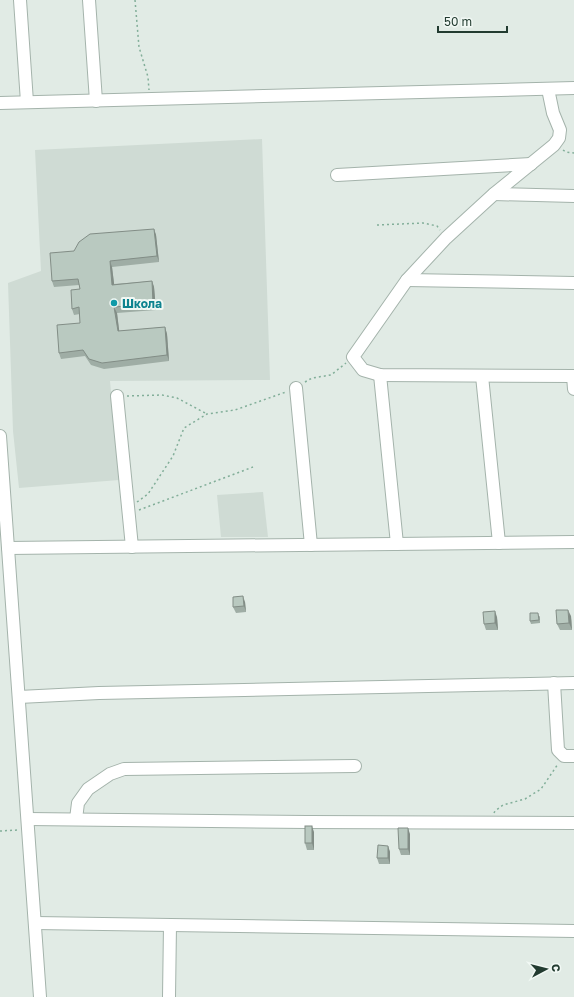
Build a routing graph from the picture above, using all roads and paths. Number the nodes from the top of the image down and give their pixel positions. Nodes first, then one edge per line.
1 (20, 0) edge
2 (89, 0) edge
3 (135, 0) edge
4 (574, 88) edge
5 (548, 89) junction
6 (150, 99) junction
7 (96, 100) junction
8 (0, 102) edge
9 (27, 102) junction
10 (531, 164) junction
11 (337, 175) dead end
12 (494, 194) junction
13 (574, 196) edge
14 (378, 225) dead end
15 (446, 238) junction
16 (406, 280) junction
17 (574, 283) edge
18 (353, 358) junction
19 (380, 375) junction
20 (482, 376) junction
21 (573, 376) edge
22 (296, 388) junction
23 (574, 389) edge
24 (117, 396) joint
25 (207, 414) junction
26 (0, 436) edge
27 (253, 467) dead end
28 (128, 512) junction
29 (574, 542) edge
30 (499, 543) junction
31 (397, 544) junction
32 (311, 545) junction
33 (132, 547) junction
34 (8, 548) junction
35 (574, 682) edge
36 (554, 683) junction
37 (19, 697) junction
38 (569, 756) edge
39 (355, 766) dead end
40 (76, 819) junction
41 (491, 822) junction
42 (574, 822) edge
43 (28, 824) junction
44 (0, 831) edge
45 (35, 923) junction
46 (170, 925) junction
47 (574, 931) edge
48 (40, 997) edge
49 (169, 997) edge

1 - 9 street
2 - 7 street
3 - 6 path
4 - 5 street
5 - 6 street
5 - 10 street
6 - 7 street
7 - 9 street
8 - 9 street
10 - 11 street
10 - 12 street
12 - 13 street
12 - 15 street
14 - 15 path
15 - 16 street
16 - 17 street
16 - 18 street
18 - 19 street
18 - 22 path
19 - 20 street
19 - 31 street
20 - 21 street
20 - 30 street
21 - 23 street
22 - 25 path
22 - 32 street
24 - 25 path
24 - 28 street
25 - 28 path
26 - 34 street
27 - 28 path
28 - 33 street
29 - 30 street
30 - 31 street
31 - 32 street
32 - 33 street
33 - 34 street
34 - 37 street
35 - 36 street
36 - 37 street
36 - 38 street
37 - 43 street
38 - 41 path
39 - 40 street
40 - 41 street
40 - 43 street
41 - 42 street
43 - 44 path
43 - 45 street
45 - 46 street
45 - 48 street
46 - 47 street
46 - 49 street

